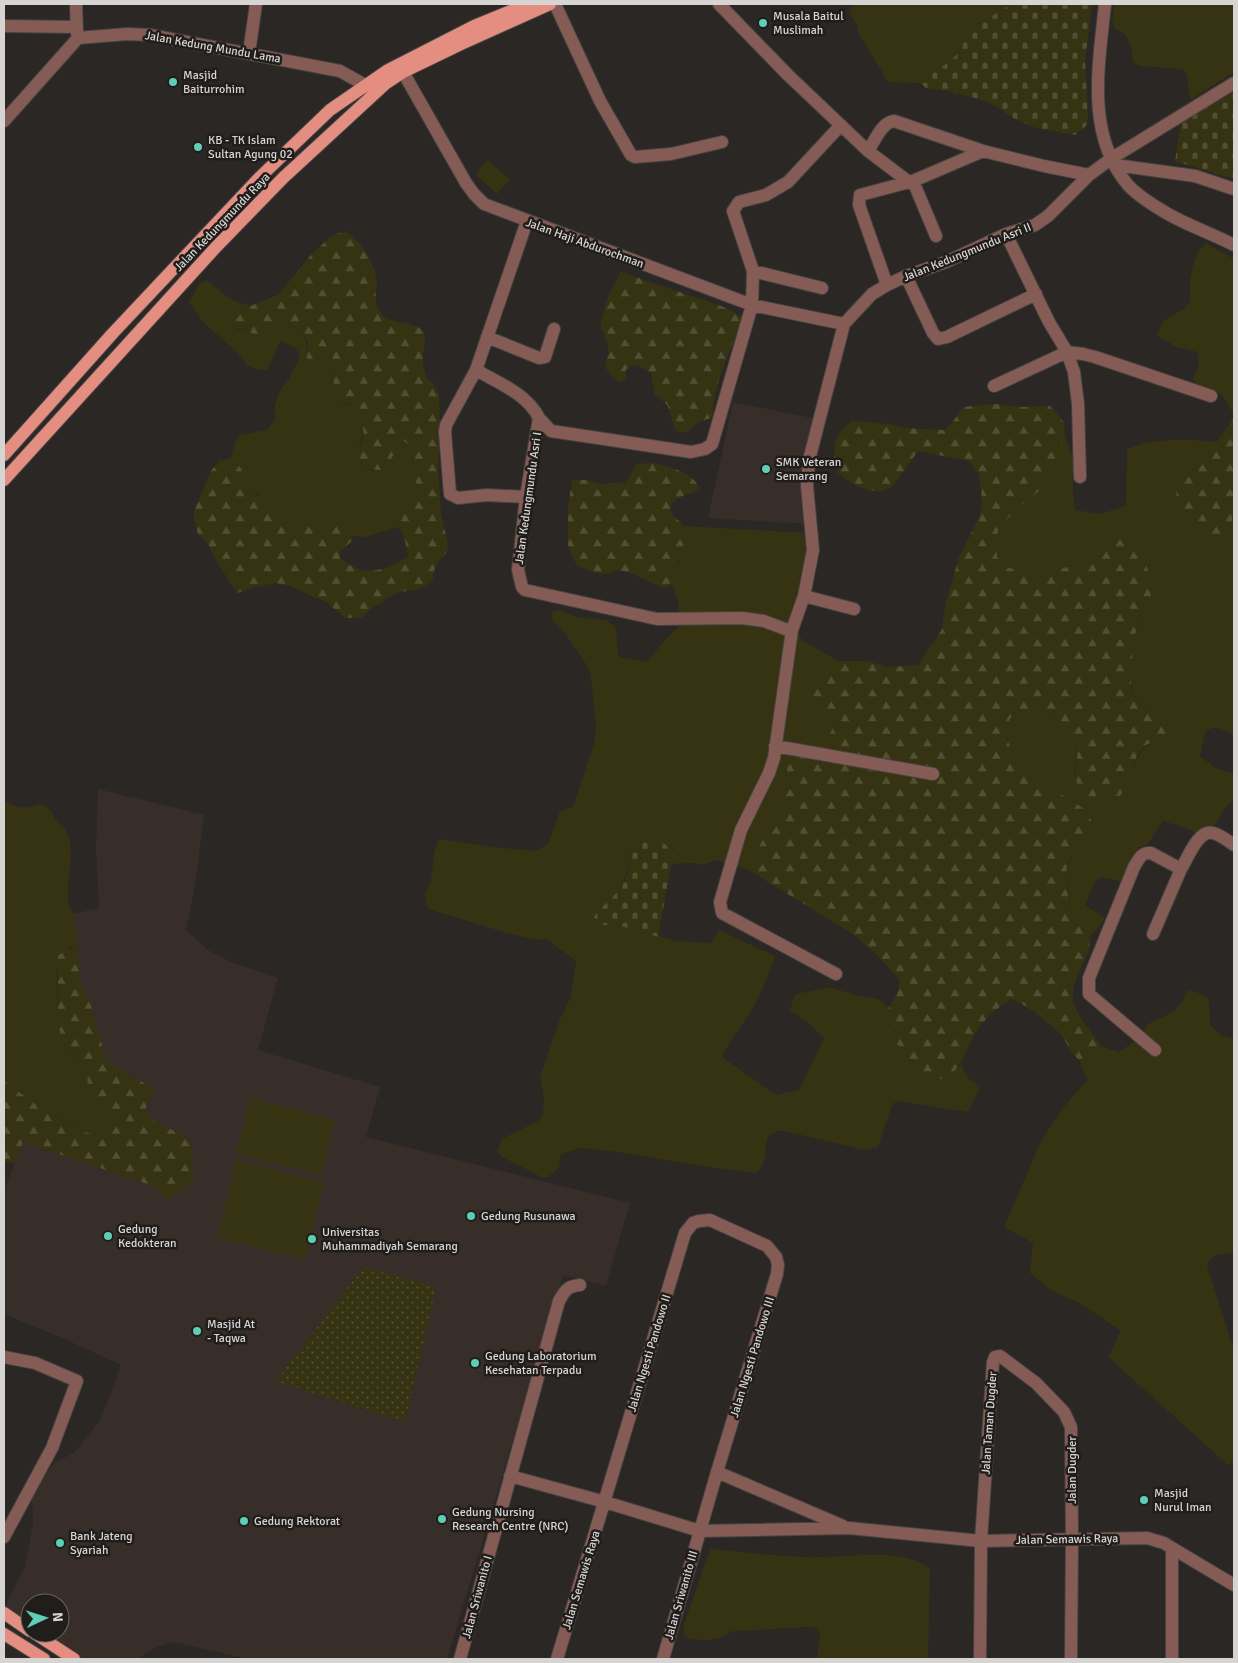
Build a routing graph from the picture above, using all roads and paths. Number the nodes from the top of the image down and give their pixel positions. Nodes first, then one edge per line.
1 (76, 4) edge
2 (256, 4) edge
3 (528, 4) edge
4 (550, 4) edge
5 (555, 4) edge
6 (719, 4) edge
7 (1105, 4) edge
8 (4, 26) edge
9 (77, 33) junction
10 (249, 54) junction
11 (401, 68) junction
12 (1234, 83) edge
13 (365, 85) junction
14 (374, 95) junction
15 (4, 121) edge
16 (841, 125) junction
17 (722, 142) dead end
18 (868, 151) junction
19 (982, 151) junction
20 (1114, 161) junction
21 (1089, 175) junction
22 (911, 181) junction
23 (1234, 189) edge
24 (527, 221) junction
25 (1006, 234) junction
26 (936, 236) dead end
27 (1234, 245) edge
28 (752, 272) junction
29 (906, 276) junction
30 (887, 285) junction
31 (822, 288) dead end
32 (1036, 294) junction
33 (752, 305) junction
34 (844, 324) junction
35 (554, 329) dead end
36 (487, 337) junction
37 (1067, 352) junction
38 (476, 370) junction
39 (994, 386) dead end
40 (1211, 396) dead end
41 (540, 418) junction
42 (4, 455) edge
43 (1080, 476) dead end
44 (4, 480) edge
45 (526, 497) junction
46 (804, 596) junction
47 (854, 609) dead end
48 (792, 630) junction
49 (775, 746) junction
50 (932, 774) dead end
51 (1234, 845) edge
52 (1181, 869) junction
53 (1153, 934) dead end
54 (836, 974) dead end
55 (1155, 1050) dead end
56 (710, 1220) joint
57 (580, 1285) dead end
58 (4, 1357) edge
59 (1036, 1383) joint
60 (717, 1472) junction
61 (510, 1476) junction
62 (605, 1502) junction
63 (849, 1528) junction
64 (700, 1531) junction
65 (4, 1537) edge
66 (1072, 1539) junction
67 (981, 1541) junction
68 (1172, 1548) junction
69 (1234, 1585) edge
70 (4, 1613) edge
71 (20, 1624) edge
72 (4, 1634) edge
73 (32, 1643) edge
74 (49, 1643) edge
75 (31, 1651) junction
76 (44, 1659) edge
77 (74, 1659) edge
78 (460, 1659) edge
79 (557, 1659) edge
80 (663, 1659) edge
81 (980, 1659) edge
82 (1071, 1659) edge
83 (1172, 1659) edge

1 - 9 street
2 - 10 street
3 - 11 main road, Jalan Kedungmundu Raya
4 - 11 main road, Jalan Kedungmundu Raya
5 - 17 street
6 - 16 street
7 - 20 street
8 - 9 street, Jalan Kedung Mundu Lama
9 - 10 street, Jalan Kedung Mundu Lama
9 - 15 street
10 - 13 street, Jalan Kedung Mundu Lama
11 - 13 main road, Jalan Kedungmundu Raya
11 - 14 main road, Jalan Kedungmundu Raya
11 - 24 street, Jalan Haji Abdurochman
12 - 20 street, Jalan Kedungmundu Asri II
13 - 14 street, Jalan Kedung Mundu Lama
13 - 42 main road, Jalan Kedungmundu Raya
14 - 44 main road, Jalan Kedungmundu Raya
16 - 18 street
16 - 28 street
18 - 19 street
18 - 22 street
19 - 21 street
19 - 22 street
20 - 21 street, Jalan Kedungmundu Asri II
20 - 23 street
20 - 27 street
21 - 25 street, Jalan Kedungmundu Asri II
22 - 26 street
22 - 30 street
24 - 33 street, Jalan Haji Abdurochman
24 - 36 street
25 - 29 street, Jalan Kedungmundu Asri II
25 - 32 street
28 - 31 street
28 - 33 street
29 - 30 street, Jalan Kedungmundu Asri II
29 - 32 street
30 - 34 street, Jalan Kedungmundu Asri II
32 - 37 street
33 - 34 street, Jalan Haji Abdurochman
33 - 41 street
34 - 46 street
35 - 36 street
36 - 38 street
37 - 39 street
37 - 40 street
37 - 43 street
38 - 41 street, Jalan Kedungmundu Asri I
38 - 45 street
41 - 45 street, Jalan Kedungmundu Asri I
45 - 48 street, Jalan Kedungmundu Asri I
46 - 47 street
46 - 48 street
48 - 49 street
49 - 50 street
49 - 54 street
51 - 52 street
52 - 53 street
52 - 55 street
56 - 60 street, Jalan Ngesti Pandowo III
56 - 62 street, Jalan Ngesti Pandowo II
57 - 61 street, Jalan Sriwanito I
58 - 65 street
59 - 66 street, Jalan Dugder
59 - 67 street, Jalan Taman Dugder
60 - 63 street, Jalan Semawis Raya
60 - 64 street, Jalan Ngesti Pandowo III
61 - 62 street, Jalan Semawis Raya
61 - 78 street, Jalan Sriwanito I
62 - 64 street, Jalan Semawis Raya
62 - 79 street, Jalan Semawis Raya
63 - 64 street, Jalan Semawis Raya
63 - 67 street, Jalan Semawis Raya
64 - 80 street, Jalan Sriwanito III
66 - 67 street, Jalan Semawis Raya
66 - 68 street, Jalan Semawis Raya
66 - 82 street, Jalan Dugder
67 - 81 street
68 - 69 street, Jalan Semawis Raya
68 - 83 street
70 - 71 main road
72 - 75 main road
73 - 75 main road
74 - 77 main road
75 - 76 main road

